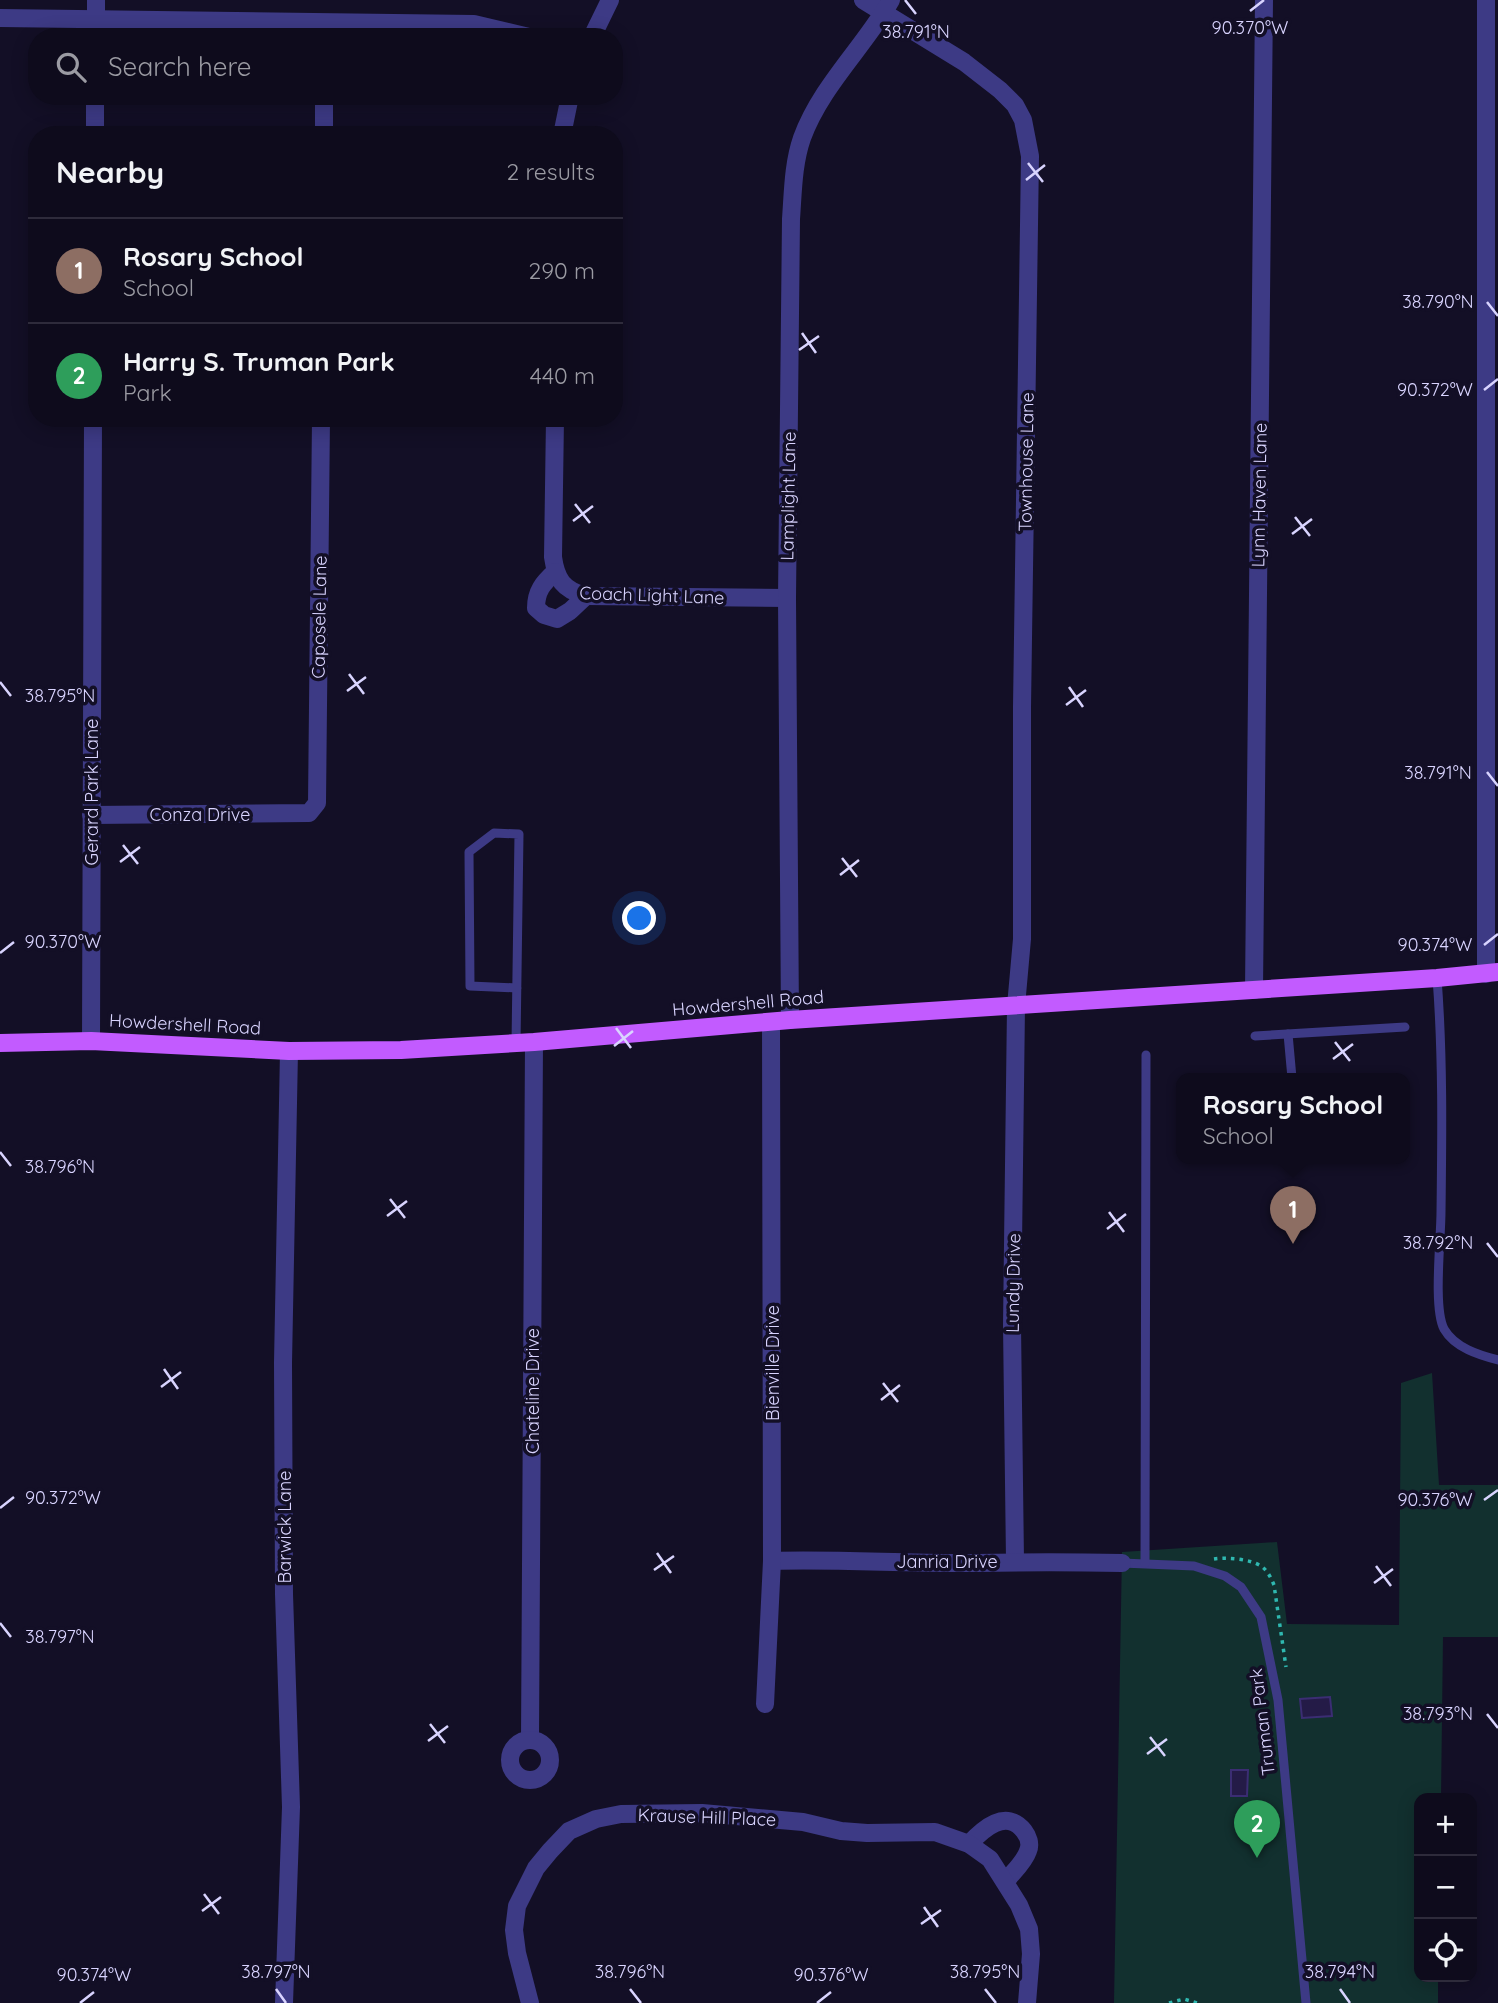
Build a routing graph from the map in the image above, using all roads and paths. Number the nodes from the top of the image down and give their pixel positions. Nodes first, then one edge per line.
1 (96, 0) edge
2 (610, 0) edge
3 (863, 0) edge
4 (1264, 0) edge
5 (1486, 0) edge
6 (887, 7) edge
7 (0, 18) edge
8 (96, 18) junction
9 (96, 28) edge
10 (304, 28) edge
11 (355, 28) edge
12 (491, 28) edge
13 (596, 28) edge
14 (95, 105) edge
15 (324, 105) edge
16 (568, 105) edge
17 (95, 126) edge
18 (324, 126) edge
19 (564, 126) edge
20 (93, 427) edge
21 (321, 427) edge
22 (555, 427) edge
23 (555, 572) junction
24 (586, 596) junction
25 (787, 598) junction
26 (309, 813) joint
27 (91, 814) junction
28 (1492, 973) edge
29 (1437, 978) junction
30 (517, 988) junction
31 (1254, 990) junction
32 (1016, 1006) junction
33 (790, 1020) junction
34 (771, 1023) junction
35 (1405, 1027) dead end
36 (1288, 1034) junction
37 (1255, 1036) dead end
38 (91, 1041) junction
39 (525, 1042) junction
40 (0, 1043) edge
41 (289, 1051) junction
42 (1146, 1055) dead end
43 (1292, 1073) edge
44 (1498, 1360) edge
45 (772, 1561) junction
46 (1015, 1561) junction
47 (1122, 1563) joint
48 (1145, 1563) junction
49 (765, 1704) dead end
50 (530, 1739) dead end
51 (969, 1844) junction
52 (1005, 1882) junction
53 (284, 2003) edge
54 (530, 2003) edge
55 (1027, 2003) edge
56 (1170, 2003) edge
57 (1197, 2003) edge
58 (1306, 2003) edge

1 - 8 street
2 - 13 street
3 - 6 street, Townhouse Lane
4 - 31 street, Lynn Haven Lane
5 - 28 street
6 - 25 street, Lamplight Lane
6 - 32 street, Townhouse Lane
7 - 8 street
8 - 9 street
8 - 10 street
11 - 12 street
14 - 17 street
15 - 18 street
16 - 19 street
20 - 27 street, Gerard Park Lane
21 - 26 street, Caposele Lane
22 - 23 street, Coach Light Lane
23 - 24 street, Coach Light Lane
23 - 24 street
24 - 25 street, Coach Light Lane
25 - 33 street, Lamplight Lane
26 - 27 street, Conza Drive
27 - 38 street, Gerard Park Lane
28 - 29 main road, Howdershell Road
29 - 31 main road, Howdershell Road
29 - 44 lane
30 - 30 lane
30 - 39 lane
31 - 32 main road, Howdershell Road
32 - 33 main road, Howdershell Road
32 - 46 street, Lundy Drive
33 - 34 main road, Howdershell Road
34 - 39 main road, Howdershell Road
34 - 45 street, Bienville Drive
35 - 36 lane
36 - 37 lane
36 - 43 lane
38 - 40 main road, Howdershell Road
38 - 41 main road, Howdershell Road
39 - 41 main road, Howdershell Road
39 - 50 street, Chateline Drive
41 - 53 street, Barwick Lane
42 - 48 lane
45 - 46 street, Janria Drive
45 - 49 street, Bienville Drive
46 - 47 street, Janria Drive
47 - 48 lane, Truman Park
48 - 58 lane, Truman Park
51 - 52 street, Krause Hill Place
51 - 52 street
51 - 54 street, Krause Hill Place
52 - 55 street
56 - 57 path

